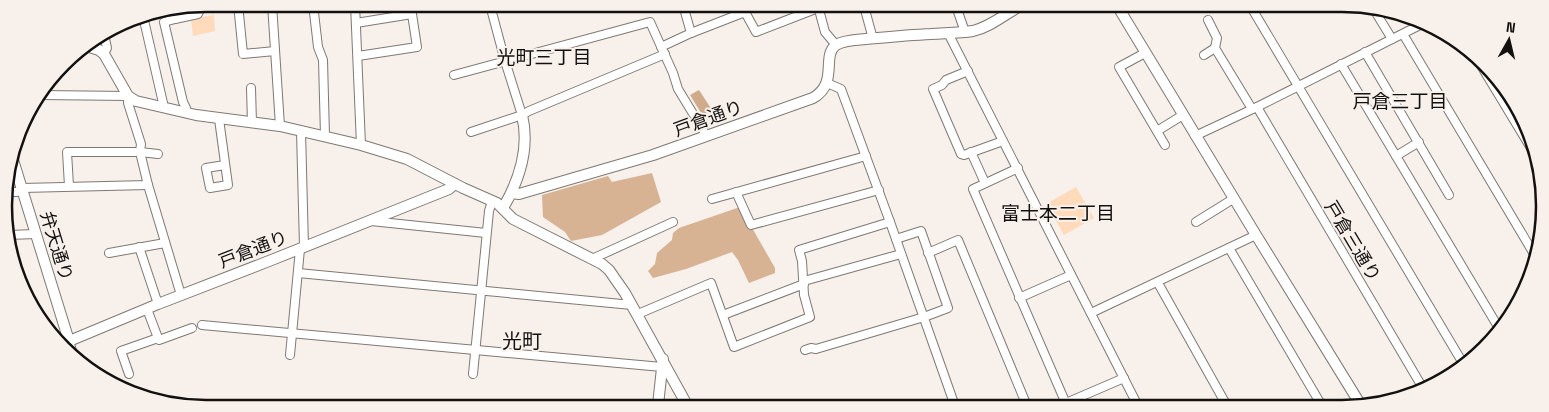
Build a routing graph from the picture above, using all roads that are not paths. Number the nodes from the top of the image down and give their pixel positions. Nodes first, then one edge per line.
1 (239, 12) edge
2 (273, 12) edge
3 (314, 12) edge
4 (355, 12) edge
5 (492, 12) edge
6 (686, 12) edge
7 (745, 12) edge
8 (745, 12) edge
9 (806, 12) edge
10 (819, 12) edge
11 (866, 12) edge
12 (958, 12) edge
13 (1010, 12) edge
14 (1121, 12) edge
15 (1254, 12) edge
16 (199, 13) edge
17 (174, 15) edge
18 (1378, 15) edge
19 (175, 19) junction
20 (1208, 20) dead end
21 (145, 23) edge
22 (356, 23) junction
23 (1417, 27) edge
24 (965, 32) junction
25 (691, 33) junction
26 (948, 33) junction
27 (1403, 34) junction
28 (873, 38) junction
29 (1392, 39) junction
30 (105, 40) edge
31 (836, 46) junction
32 (94, 48) edge
33 (1215, 48) junction
34 (663, 50) junction
35 (275, 51) junction
36 (1365, 52) junction
37 (1145, 53) junction
38 (104, 54) junction
39 (1204, 55) dead end
40 (358, 56) junction
41 (505, 61) junction
42 (1341, 64) junction
43 (968, 71) junction
44 (454, 75) dead end
45 (827, 83) junction
46 (1298, 86) junction
47 (1495, 86) edge
48 (251, 88) dead end
49 (47, 95) edge
50 (128, 96) junction
51 (162, 107) junction
52 (1254, 108) junction
53 (1513, 112) edge
54 (185, 113) junction
55 (522, 115) junction
56 (1183, 115) junction
57 (219, 119) junction
58 (252, 123) junction
59 (280, 126) junction
60 (301, 131) junction
61 (471, 132) dead end
62 (1157, 132) junction
63 (706, 135) junction
64 (325, 136) junction
65 (1195, 136) junction
66 (1003, 141) junction
67 (1419, 142) junction
68 (361, 145) junction
69 (1165, 145) dead end
70 (140, 152) junction
71 (971, 152) junction
72 (158, 154) dead end
73 (866, 156) junction
74 (1396, 156) junction
75 (225, 165) dead end
76 (1018, 168) junction
77 (16, 169) edge
78 (455, 184) junction
79 (985, 184) junction
80 (148, 185) junction
81 (69, 186) junction
82 (22, 188) junction
83 (879, 190) junction
84 (13, 192) edge
85 (736, 192) junction
86 (512, 193) junction
87 (1449, 195) dead end
88 (712, 199) dead end
89 (1234, 199) junction
90 (492, 201) junction
91 (503, 208) junction
92 (369, 221) junction
93 (673, 222) dead end
94 (890, 222) junction
95 (1196, 222) dead end
96 (486, 233) junction
97 (14, 234) edge
98 (36, 234) junction
99 (1256, 236) junction
100 (896, 239) junction
101 (165, 243) junction
102 (139, 247) junction
103 (302, 248) junction
104 (1229, 248) junction
105 (1532, 250) edge
106 (109, 253) dead end
107 (928, 253) junction
108 (901, 254) junction
109 (592, 259) junction
110 (298, 273) junction
111 (1071, 275) junction
112 (804, 282) junction
113 (1158, 283) junction
114 (481, 290) junction
115 (181, 295) junction
116 (1019, 298) junction
117 (158, 304) junction
118 (632, 305) junction
119 (147, 309) junction
120 (1091, 313) junction
121 (638, 314) junction
122 (723, 315) junction
123 (924, 317) junction
124 (1497, 324) edge
125 (202, 325) dead end
126 (192, 328) dead end
127 (292, 333) junction
128 (65, 338) edge
129 (158, 338) junction
130 (68, 342) edge
131 (476, 350) junction
132 (805, 350) dead end
133 (290, 355) dead end
134 (1461, 360) edge
135 (662, 363) junction
136 (129, 374) dead end
137 (473, 374) dead end
138 (1124, 378) junction
139 (1420, 384) edge
140 (1358, 399) edge
141 (658, 400) edge
142 (684, 400) edge
143 (953, 400) edge
144 (1025, 400) edge
145 (1062, 400) edge
146 (1075, 400) edge
147 (1135, 400) edge
148 (1224, 400) edge
149 (1318, 400) edge

1 - 35 street
2 - 35 street
3 - 64 street
4 - 22 street
5 - 41 street
6 - 25 street
7 - 9 street
8 - 25 street
10 - 31 street
11 - 28 street
12 - 24 street
13 - 24 street
14 - 37 street
15 - 46 street
16 - 19 street
17 - 19 street
18 - 29 street
19 - 54 street
20 - 33 street, 戸倉三通り
21 - 51 street
22 - 40 street
22 - 40 street
23 - 27 street
24 - 26 street
25 - 34 street
26 - 28 street
26 - 43 street
27 - 29 street
27 - 105 street
28 - 31 street
29 - 36 street
30 - 38 street
31 - 45 street
32 - 38 street
33 - 39 street
33 - 52 street, 戸倉三通り
34 - 41 street
34 - 55 street
34 - 63 street
35 - 59 street
36 - 42 street
36 - 67 street
37 - 56 street
37 - 62 street
38 - 50 street
40 - 68 street
41 - 44 street
41 - 55 street
42 - 46 street
42 - 74 street
43 - 66 street
43 - 71 street
45 - 63 street, 戸倉通り
45 - 73 street
46 - 52 street
46 - 134 street
47 - 53 street
48 - 58 street
49 - 50 street
50 - 51 street
50 - 70 street
51 - 54 street
52 - 65 street
52 - 139 street, 戸倉三通り
54 - 57 street
55 - 61 street
55 - 86 street
56 - 62 street
56 - 65 street
57 - 58 street
57 - 75 street
58 - 59 street
59 - 60 street
60 - 64 street
60 - 103 street
62 - 69 street
63 - 86 street, 戸倉通り
64 - 68 street
65 - 89 street
66 - 71 street
66 - 76 street
67 - 74 street
67 - 87 street
68 - 78 street
70 - 72 street
70 - 80 street
70 - 81 street
71 - 79 street
73 - 83 street
73 - 85 street
74 - 124 street
76 - 79 street
76 - 111 street
77 - 82 street, 弁天通り
78 - 90 street
78 - 92 street, 戸倉通り
79 - 116 street
80 - 81 street
80 - 101 street
81 - 82 street
82 - 84 street
82 - 98 street, 弁天通り
83 - 85 street
83 - 94 street
85 - 88 street
86 - 91 street
89 - 95 street
89 - 99 street
90 - 91 street
90 - 96 street
91 - 109 street
92 - 96 street
92 - 103 street, 戸倉通り
93 - 109 street
94 - 100 street
94 - 112 street
96 - 114 street
97 - 98 street
98 - 128 street, 弁天通り
99 - 104 street
99 - 140 street
100 - 107 street
100 - 108 street
101 - 102 street
101 - 115 street
102 - 106 street
102 - 117 street
103 - 110 street
103 - 115 street, 戸倉通り
104 - 113 street
104 - 149 street
107 - 123 street
107 - 144 street
108 - 112 street
108 - 123 street
109 - 118 street
110 - 114 street
110 - 127 street
111 - 116 street
111 - 120 street
112 - 122 street
112 - 122 street
113 - 120 street
113 - 148 street
114 - 118 street
114 - 131 street
115 - 117 street, 戸倉通り
116 - 145 street
117 - 119 street, 戸倉通り
118 - 121 street
119 - 129 street
119 - 130 street, 戸倉通り
120 - 138 street
121 - 122 street
121 - 135 street
123 - 132 street
123 - 143 street
125 - 127 street
126 - 129 street
127 - 131 street
127 - 133 street
129 - 136 street
131 - 135 street
131 - 137 street
135 - 141 street
135 - 142 street
138 - 146 street
138 - 147 street

